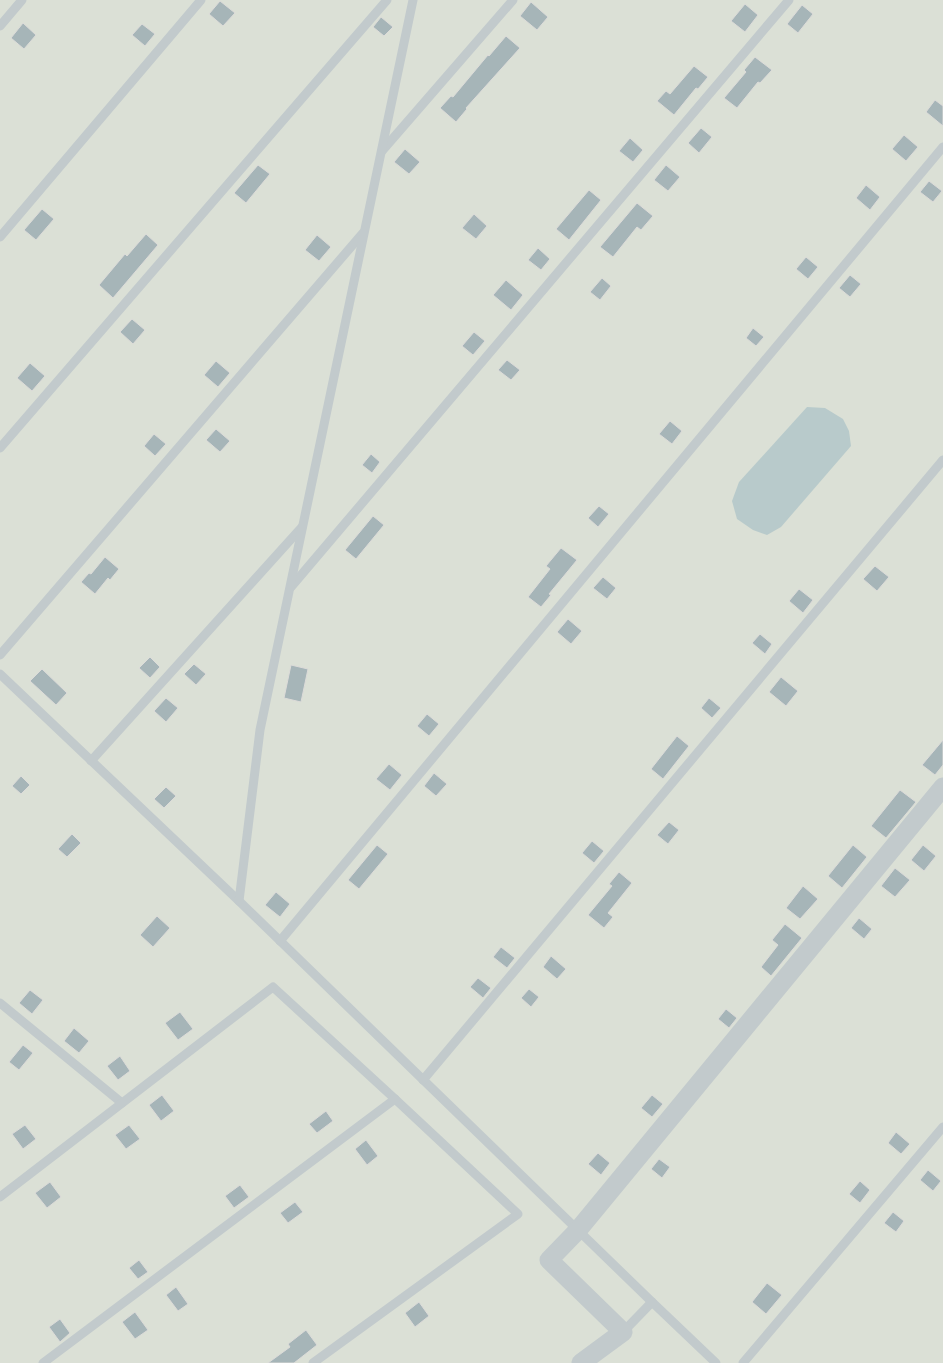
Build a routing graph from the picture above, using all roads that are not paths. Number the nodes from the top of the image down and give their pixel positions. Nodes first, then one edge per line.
1 (22, 0) edge
2 (201, 0) edge
3 (387, 0) edge
4 (413, 0) edge
5 (513, 0) edge
6 (789, 0) edge
7 (0, 26) edge
8 (943, 147) edge
9 (381, 153) junction
10 (365, 231) junction
11 (0, 237) edge
12 (0, 448) edge
13 (943, 461) edge
14 (302, 527) junction
15 (289, 589) junction
16 (0, 655) edge
17 (0, 674) edge
18 (91, 761) junction
19 (943, 787) edge
20 (239, 901) junction
21 (280, 942) junction
22 (0, 1003) edge
23 (423, 1080) junction
24 (395, 1099) junction
25 (122, 1103) junction
26 (943, 1127) edge
27 (0, 1197) edge
28 (578, 1230) junction
29 (652, 1302) junction
30 (623, 1332) junction
31 (43, 1363) edge
32 (313, 1363) edge
33 (581, 1363) edge
34 (716, 1363) edge
35 (744, 1363) edge

1 - 7 lane
2 - 11 lane
3 - 12 lane
4 - 9 lane
5 - 9 lane
6 - 15 lane
8 - 21 lane
9 - 10 lane
10 - 14 lane
10 - 16 lane
13 - 23 lane
14 - 15 lane
14 - 18 lane
15 - 20 lane
17 - 18 lane
18 - 20 lane
19 - 28 street
20 - 21 lane
21 - 23 lane
22 - 25 lane
23 - 28 lane
24 - 25 lane
24 - 31 lane
24 - 32 lane
25 - 27 lane
26 - 35 lane
28 - 29 lane
28 - 30 street
29 - 30 lane
29 - 34 lane
30 - 33 street

